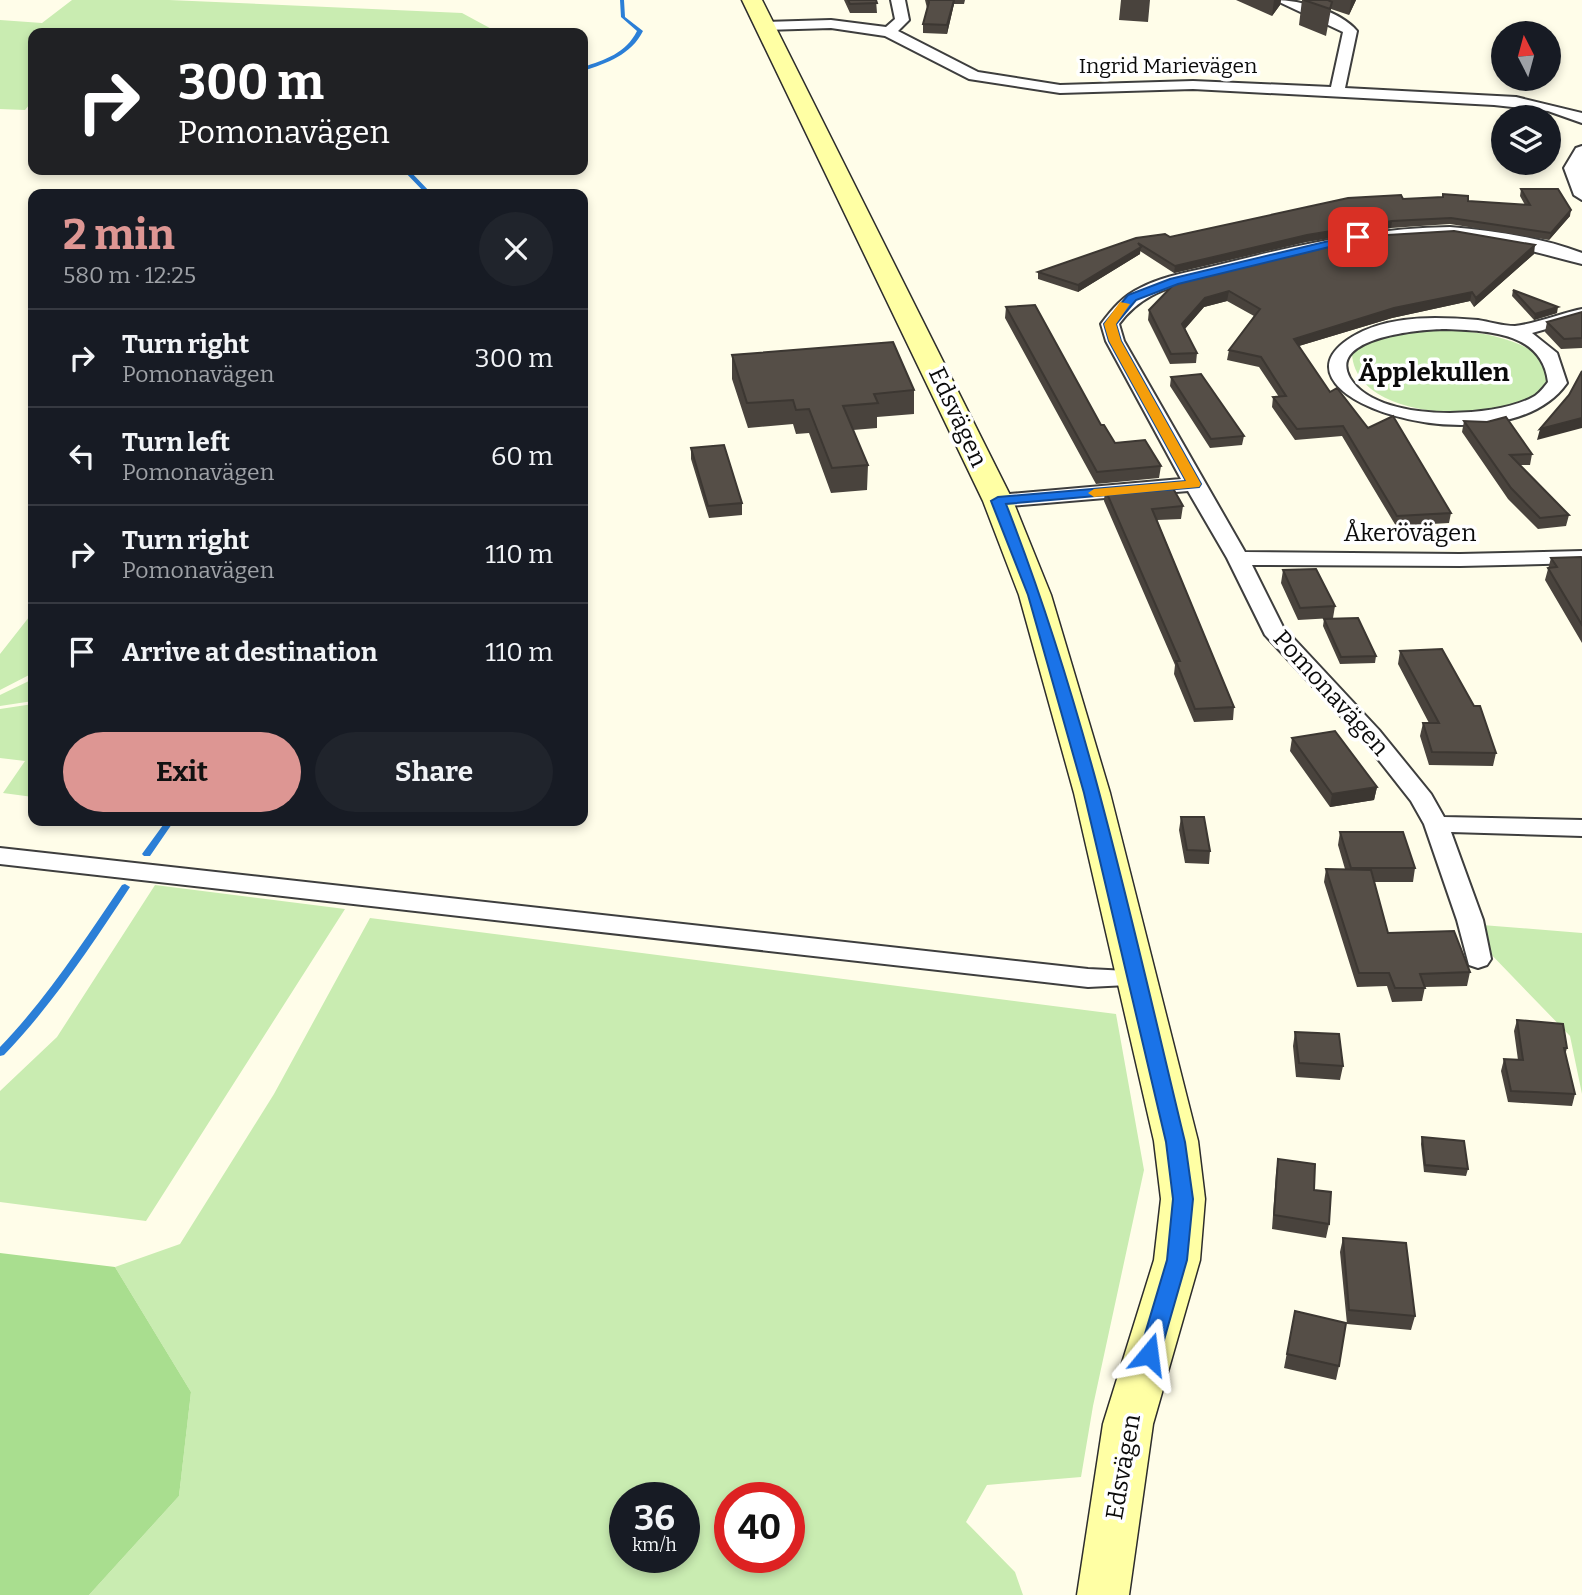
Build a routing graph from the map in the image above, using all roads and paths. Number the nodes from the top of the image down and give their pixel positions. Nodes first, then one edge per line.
1 (898, 0) edge
2 (1282, 0) edge
3 (759, 13) edge
4 (889, 32) junction
5 (1337, 93) junction
6 (1582, 118) edge
7 (1582, 151) edge
8 (1582, 195) edge
9 (1582, 241) edge
10 (1574, 255) edge
11 (1582, 314) edge
12 (1518, 332) junction
13 (1194, 484) junction
14 (998, 501) junction
15 (1582, 557) edge
16 (1238, 558) junction
17 (1436, 824) junction
18 (1582, 828) edge
19 (0, 856) edge
20 (1478, 958) dead end
21 (1138, 978) junction
22 (1103, 1595) edge

1 - 4 street
2 - 5 street
3 - 4 street, Ingrid Marievägen
3 - 14 street, Edsvägen
4 - 5 street, Ingrid Marievägen
5 - 6 street, Ingrid Marievägen
7 - 8 street
9 - 10 street
10 - 13 street, Pomonavägen
11 - 12 street
12 - 12 street
13 - 14 street
13 - 16 street, Pomonavägen
14 - 21 street, Edsvägen
15 - 16 street, Åkerövägen
16 - 17 street, Pomonavägen
17 - 18 street
17 - 20 street, Pomonavägen
19 - 21 street
21 - 22 street, Edsvägen

